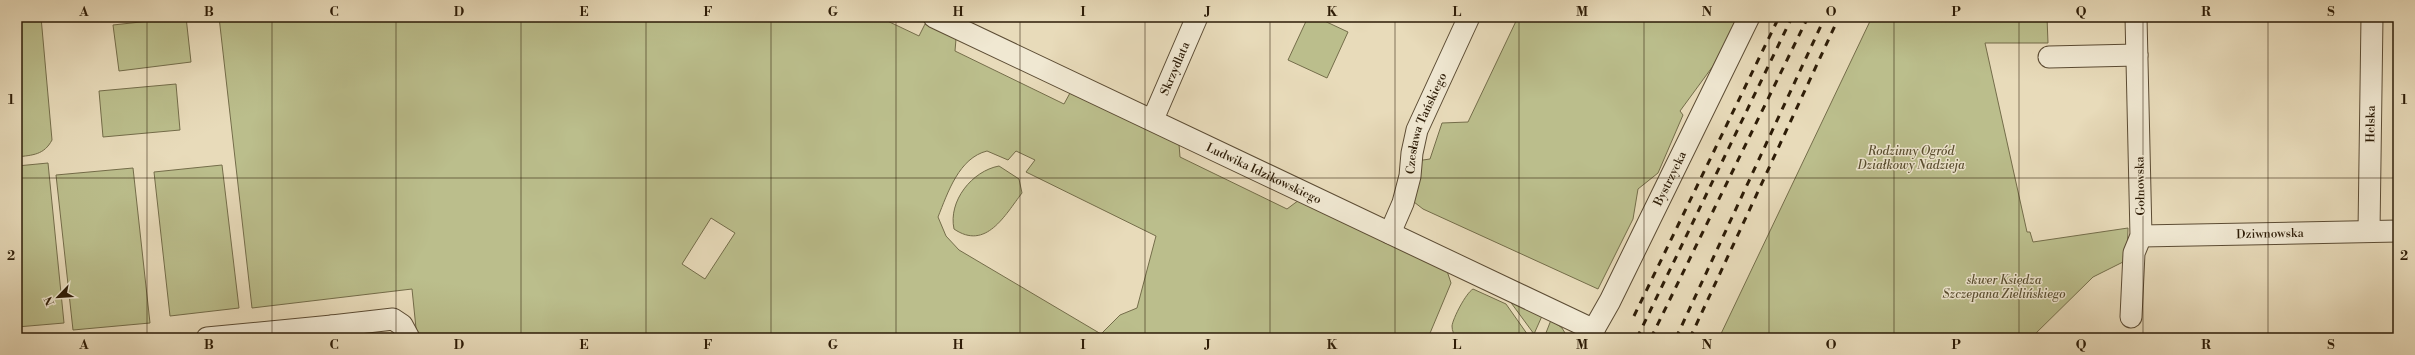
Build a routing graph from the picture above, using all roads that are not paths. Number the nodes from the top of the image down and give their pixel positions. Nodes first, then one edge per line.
1 (934, 17) edge
2 (1197, 17) edge
3 (1469, 17) edge
4 (1749, 17) edge
5 (2136, 17) edge
6 (2372, 17) edge
7 (2137, 55) junction
8 (2049, 57) dead end
9 (1153, 119) junction
10 (2369, 231) junction
11 (2398, 231) edge
12 (1390, 233) junction
13 (2141, 236) junction
14 (2132, 317) dead end
15 (333, 332) edge
16 (1592, 334) edge
17 (207, 338) edge
18 (409, 338) edge

1 - 9 street, Ludwika Idzikowskiego
2 - 9 street, Skrzydlata
3 - 12 street, Czesława Tańskiego
4 - 16 street, Bystrzycka
5 - 7 street, Gołnowska
6 - 10 street, Helska
7 - 8 street
7 - 13 street, Gołnowska
9 - 12 street, Ludwika Idzikowskiego
10 - 11 street, Dziwnowska
10 - 13 street, Dziwnowska
12 - 16 street, Ludwika Idzikowskiego
13 - 14 street, Gołnowska
15 - 17 street
15 - 18 street

